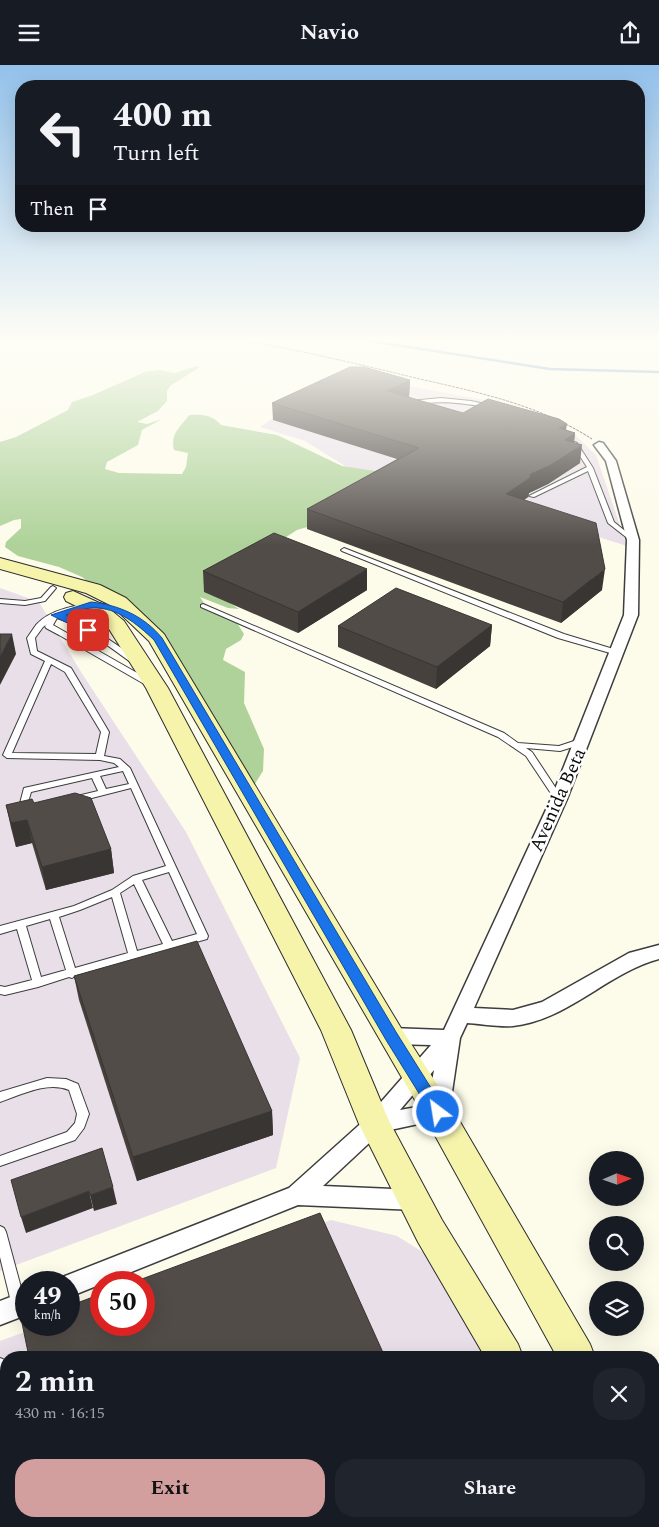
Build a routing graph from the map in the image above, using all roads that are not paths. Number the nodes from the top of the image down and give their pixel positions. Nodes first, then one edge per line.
1 (570, 440) edge
2 (599, 445) road end
3 (590, 468) junction
4 (532, 496) dead end
5 (633, 540) junction
6 (344, 550) dead end
7 (7, 566) edge
8 (53, 588) junction
9 (0, 601) edge
10 (91, 605) junction
11 (204, 606) dead end
12 (55, 615) junction
13 (144, 625) junction
14 (617, 653) junction
15 (49, 661) junction
16 (151, 678) junction
17 (583, 741) junction
18 (515, 745) junction
19 (100, 757) junction
20 (126, 768) junction
21 (95, 775) junction
22 (134, 785) junction
23 (103, 793) junction
24 (559, 799) junction
25 (67, 801) edge
26 (31, 809) edge
27 (172, 868) junction
28 (136, 878) junction
29 (115, 892) junction
30 (54, 914) junction
31 (20, 924) junction
32 (0, 930) edge
33 (169, 946) junction
34 (659, 953) edge
35 (134, 956) junction
36 (72, 974) junction
37 (38, 983) junction
38 (0, 990) edge
39 (461, 1015) junction
40 (391, 1036) junction
41 (450, 1038) junction
42 (416, 1076) junction
43 (0, 1097) edge
44 (438, 1112) junction
45 (375, 1124) junction
46 (0, 1161) edge
47 (297, 1195) junction
48 (416, 1199) junction
49 (0, 1232) edge
50 (80, 1282) edge
51 (15, 1307) edge
52 (502, 1351) edge
53 (574, 1351) edge

1 - 3 lane
2 - 5 street, Avenida Beta
3 - 4 lane
3 - 5 lane
5 - 14 street, Avenida Beta
6 - 14 lane
7 - 8 main road
7 - 13 main road
8 - 9 lane
8 - 10 main road
10 - 12 lane
10 - 13 lane
10 - 16 main road
11 - 18 lane
12 - 15 lane
12 - 16 lane
12 - 16 lane
13 - 40 main road
14 - 17 street, Avenida Beta
15 - 19 lane
15 - 19 lane
16 - 45 main road
17 - 18 lane
17 - 24 street, Avenida Beta
18 - 24 lane
19 - 20 lane
20 - 21 lane
20 - 22 lane
21 - 23 lane
21 - 26 lane
22 - 23 lane
22 - 27 lane
23 - 25 lane
24 - 39 street, Avenida Beta
27 - 28 lane
27 - 33 lane
28 - 29 lane
28 - 33 lane
29 - 30 lane
29 - 35 lane
30 - 31 lane
30 - 36 lane
31 - 32 lane
31 - 37 lane
33 - 35 lane
34 - 39 street
35 - 36 lane
36 - 37 lane
37 - 38 lane
39 - 41 street, Avenida Beta
40 - 41 street
40 - 42 main road
41 - 42 street, Avenida Beta
41 - 44 street
42 - 44 main road
42 - 45 street, Avenida Beta
43 - 46 lane
44 - 45 street
44 - 53 main road
45 - 47 street, Avenida Beta
45 - 48 main road
47 - 48 street
47 - 50 street
48 - 52 main road
49 - 51 lane

